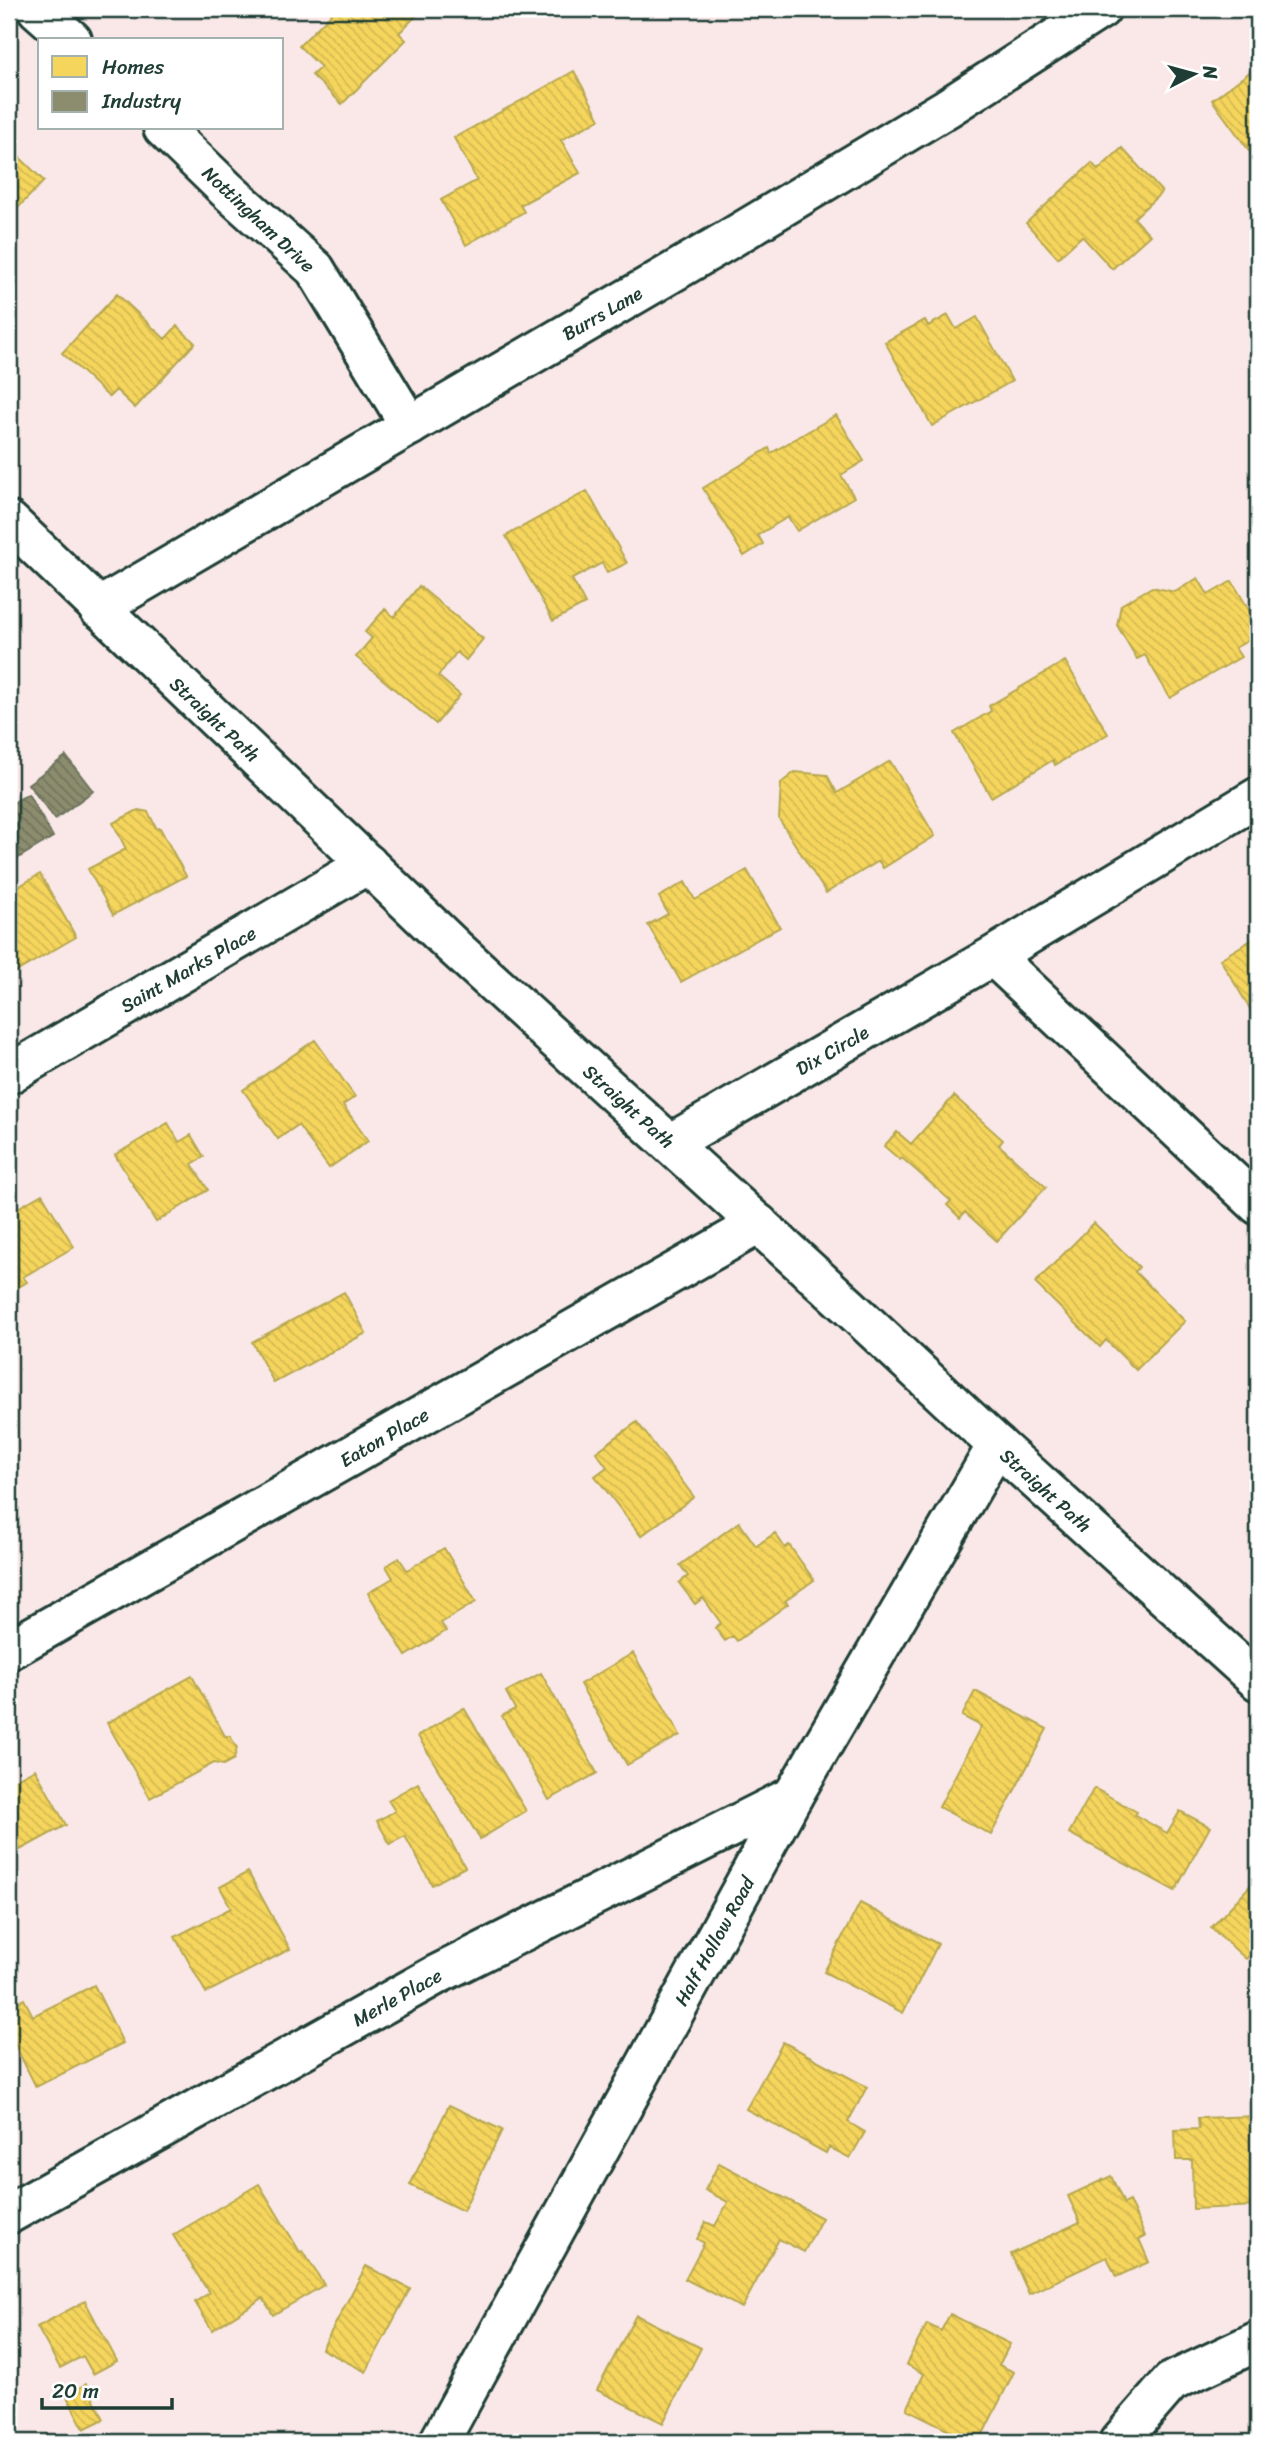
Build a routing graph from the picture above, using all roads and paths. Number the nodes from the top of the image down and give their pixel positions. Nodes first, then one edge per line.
1 (37, 9) edge
2 (1100, 9) edge
3 (70, 38) edge
4 (165, 130) edge
5 (410, 426) junction
6 (9, 522) edge
7 (97, 608) junction
8 (1258, 797) edge
9 (368, 864) junction
10 (993, 956) junction
11 (9, 1074) edge
12 (671, 1143) junction
13 (1258, 1205) edge
14 (759, 1224) junction
15 (997, 1445) junction
16 (9, 1650) edge
17 (1258, 1681) edge
18 (793, 1796) junction
19 (9, 2214) edge
20 (1258, 2341) edge
21 (439, 2442) edge
22 (1119, 2442) edge

1 - 3 street
2 - 5 street, Burrs Lane
4 - 5 street, Nottingham Drive
5 - 7 street, Burrs Lane
6 - 7 street, Straight Path
7 - 9 street, Straight Path
8 - 10 street, Dix Circle
9 - 11 street, Saint Marks Place
9 - 12 street, Straight Path
10 - 12 street, Dix Circle
10 - 13 street
12 - 14 street, Straight Path
14 - 15 street, Straight Path
14 - 16 street, Eaton Place
15 - 17 street, Straight Path
15 - 18 street, Half Hollow Road
18 - 19 street, Merle Place
18 - 21 street, Half Hollow Road
20 - 22 street

